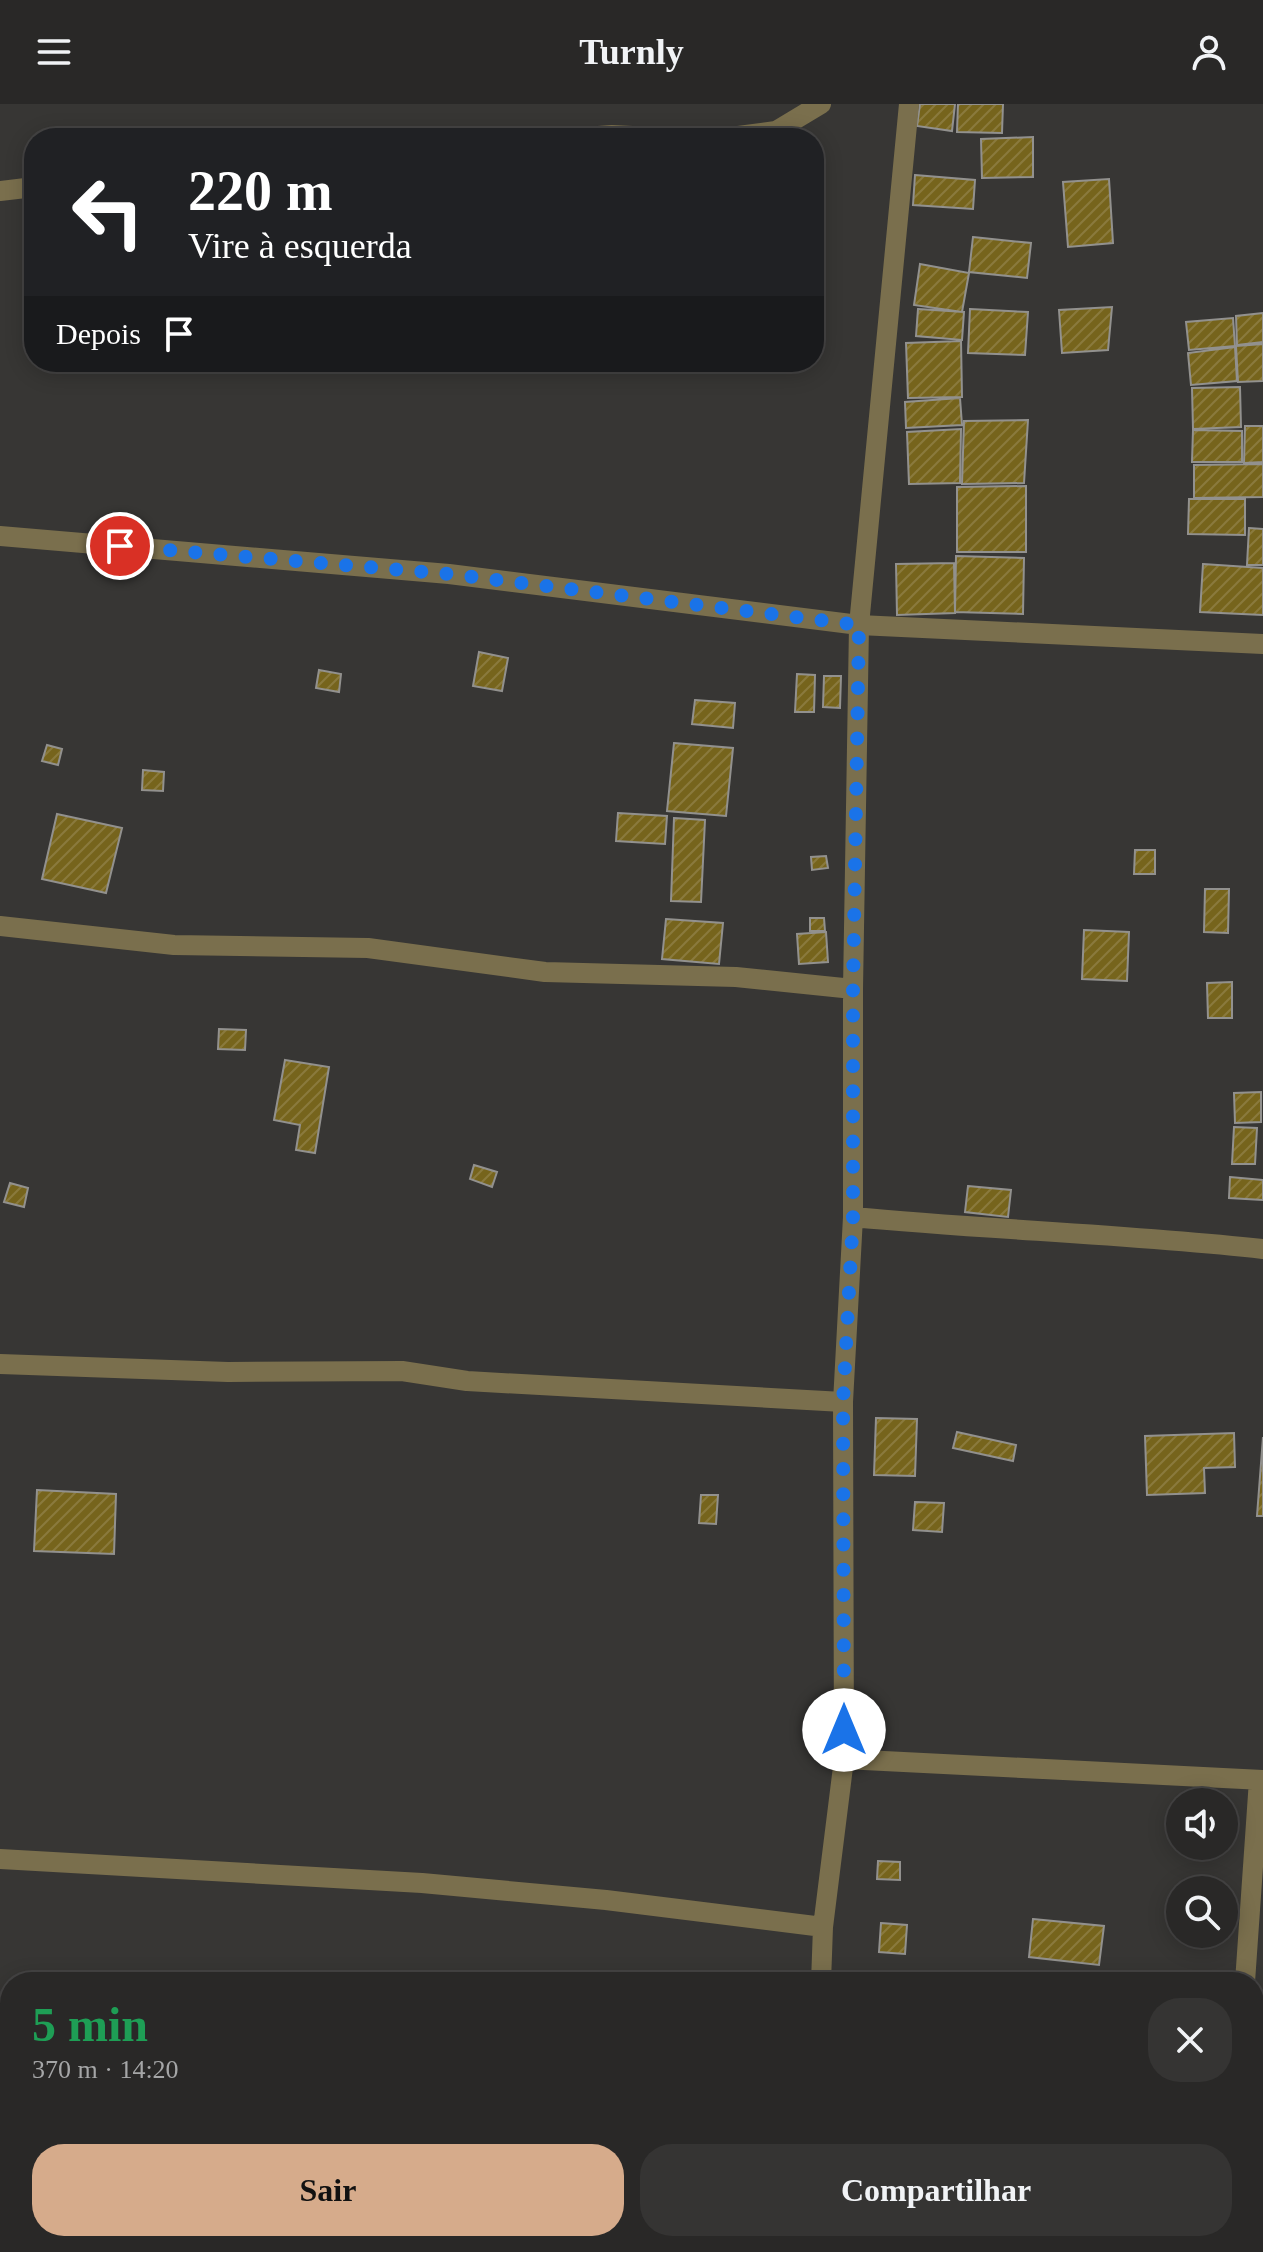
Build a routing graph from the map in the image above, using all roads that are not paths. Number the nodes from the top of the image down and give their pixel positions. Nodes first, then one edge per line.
1 (821, 104) edge
2 (909, 104) edge
3 (781, 128) edge
4 (24, 188) edge
5 (0, 191) edge
6 (0, 536) edge
7 (859, 625) junction
8 (1263, 644) edge
9 (0, 926) edge
10 (853, 989) junction
11 (853, 1217) junction
12 (1263, 1249) edge
13 (0, 1364) edge
14 (843, 1402) junction
15 (844, 1759) junction
16 (1261, 1780) edge
17 (0, 1859) edge
18 (823, 1927) junction
19 (821, 1972) edge
20 (1246, 1972) edge

1 - 3 street
2 - 7 street
4 - 5 street
6 - 7 street
7 - 8 street
7 - 10 street
9 - 10 street
10 - 11 street
11 - 12 street
11 - 14 street
13 - 14 street
14 - 15 street
15 - 16 street
15 - 18 street
16 - 20 street
17 - 18 street
18 - 19 street

